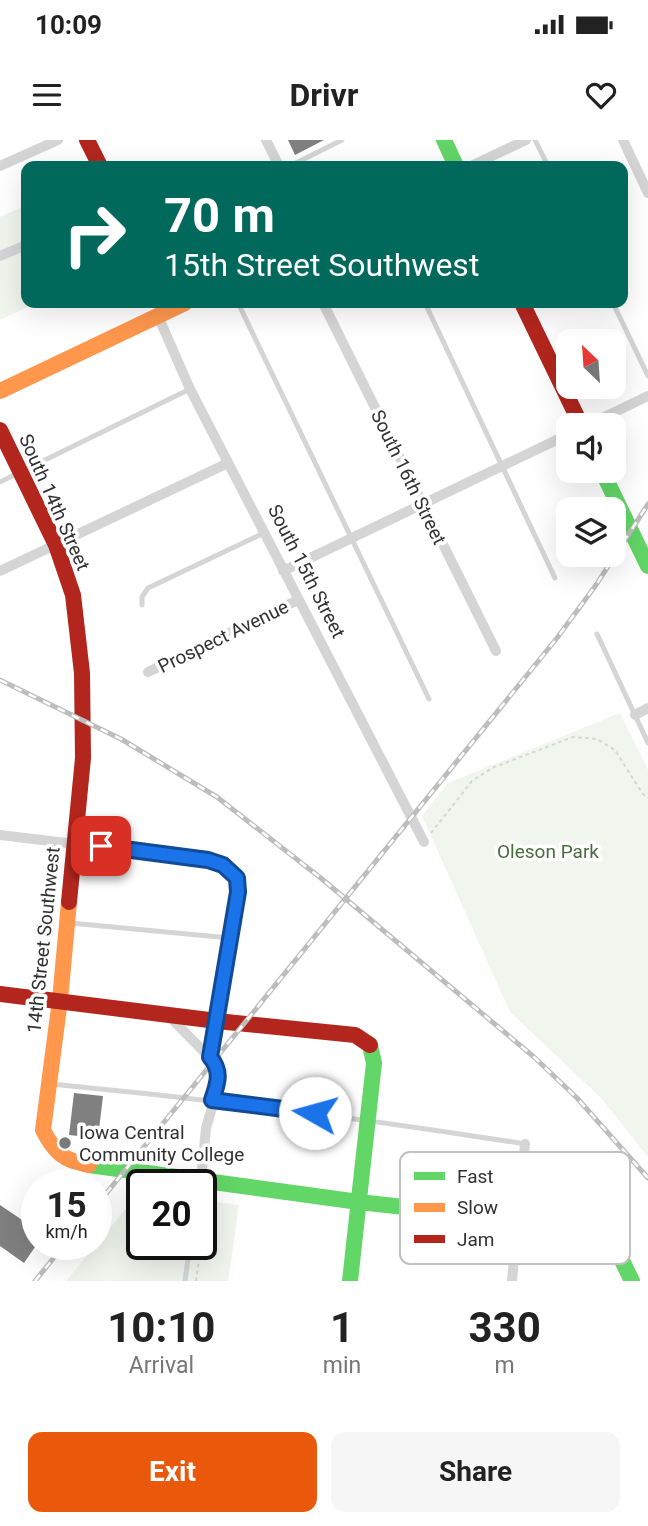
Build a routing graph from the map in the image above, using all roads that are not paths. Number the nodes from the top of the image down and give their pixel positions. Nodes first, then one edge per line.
1 (58, 140) edge
2 (87, 140) edge
3 (265, 140) edge
4 (342, 140) edge
5 (444, 140) edge
6 (526, 140) edge
7 (535, 140) edge
8 (623, 140) edge
9 (98, 161) edge
10 (276, 161) edge
11 (300, 161) edge
12 (454, 161) edge
13 (482, 161) edge
14 (546, 161) edge
15 (0, 166) edge
16 (648, 193) edge
17 (21, 247) edge
18 (0, 256) edge
19 (240, 308) edge
20 (325, 308) edge
21 (427, 308) edge
22 (524, 308) edge
23 (615, 308) edge
24 (164, 310) edge
25 (648, 376) edge
26 (190, 389) junction
27 (0, 391) edge
28 (648, 396) edge
29 (575, 413) edge
30 (613, 413) edge
31 (0, 430) edge
32 (556, 440) edge
33 (228, 463) junction
34 (504, 466) junction
35 (20, 472) junction
36 (0, 482) edge
37 (608, 483) edge
38 (423, 504) junction
39 (264, 533) junction
40 (353, 538) junction
41 (56, 544) junction
42 (648, 566) edge
43 (0, 571) edge
44 (283, 571) junction
45 (555, 578) dead end
46 (298, 600) junction
47 (142, 605) dead end
48 (597, 634) dead end
49 (496, 651) dead end
50 (148, 672) dead end
51 (429, 699) dead end
52 (648, 708) edge
53 (635, 715) junction
54 (648, 743) edge
55 (83, 758) joint
56 (0, 835) edge
57 (424, 842) road end
58 (75, 843) junction
59 (67, 923) junction
60 (230, 938) junction
61 (0, 994) edge
62 (60, 1000) junction
63 (167, 1014) junction
64 (217, 1021) junction
65 (210, 1057) junction
66 (48, 1083) junction
67 (212, 1100) junction
68 (367, 1119) junction
69 (525, 1144) joint
70 (524, 1152) edge
71 (202, 1169) edge
72 (126, 1170) edge
73 (217, 1184) edge
74 (359, 1202) junction
75 (400, 1206) edge
76 (188, 1260) edge
77 (624, 1264) edge
78 (186, 1281) edge
79 (351, 1281) edge
80 (632, 1281) edge

1 - 15 street
2 - 9 street
3 - 10 street
4 - 11 lane
5 - 12 street
6 - 13 street
7 - 14 lane
8 - 16 street
17 - 18 street
19 - 40 lane
20 - 38 street, South 16th Street
21 - 34 lane
22 - 29 street
23 - 25 lane
24 - 26 street, South 15th Street
24 - 27 street
26 - 33 street, South 15th Street
26 - 35 lane
28 - 30 street
31 - 35 street, South 14th Street
32 - 34 street
33 - 39 street, South 15th Street
33 - 41 street
34 - 38 street
34 - 45 lane
35 - 36 lane
35 - 41 street, South 14th Street
37 - 42 street
38 - 40 street
38 - 49 street, South 16th Street
39 - 44 street, South 15th Street
39 - 47 lane
40 - 44 street
40 - 51 lane
41 - 43 street
41 - 55 street, South 14th Street
44 - 46 street, South 15th Street
46 - 50 street, Prospect Avenue
46 - 57 street, South 15th Street
48 - 53 lane
52 - 53 street
53 - 54 lane
55 - 58 street, 14th Street Southwest
56 - 58 street
58 - 59 street, 14th Street Southwest
58 - 60 street
59 - 60 lane
59 - 62 street, 14th Street Southwest
60 - 64 street
61 - 62 street
62 - 63 street
62 - 66 street, 14th Street Southwest
63 - 64 street
63 - 65 street
64 - 65 street
64 - 68 street
65 - 67 street
66 - 67 lane
66 - 72 street, 14th Street Southwest
67 - 68 lane
67 - 71 street
68 - 69 lane
68 - 74 street
69 - 70 street
73 - 74 street, 14th Street Southwest
74 - 75 street, 14th Street Southwest
74 - 79 street
76 - 78 lane
77 - 80 street, 14th Street Southwest

